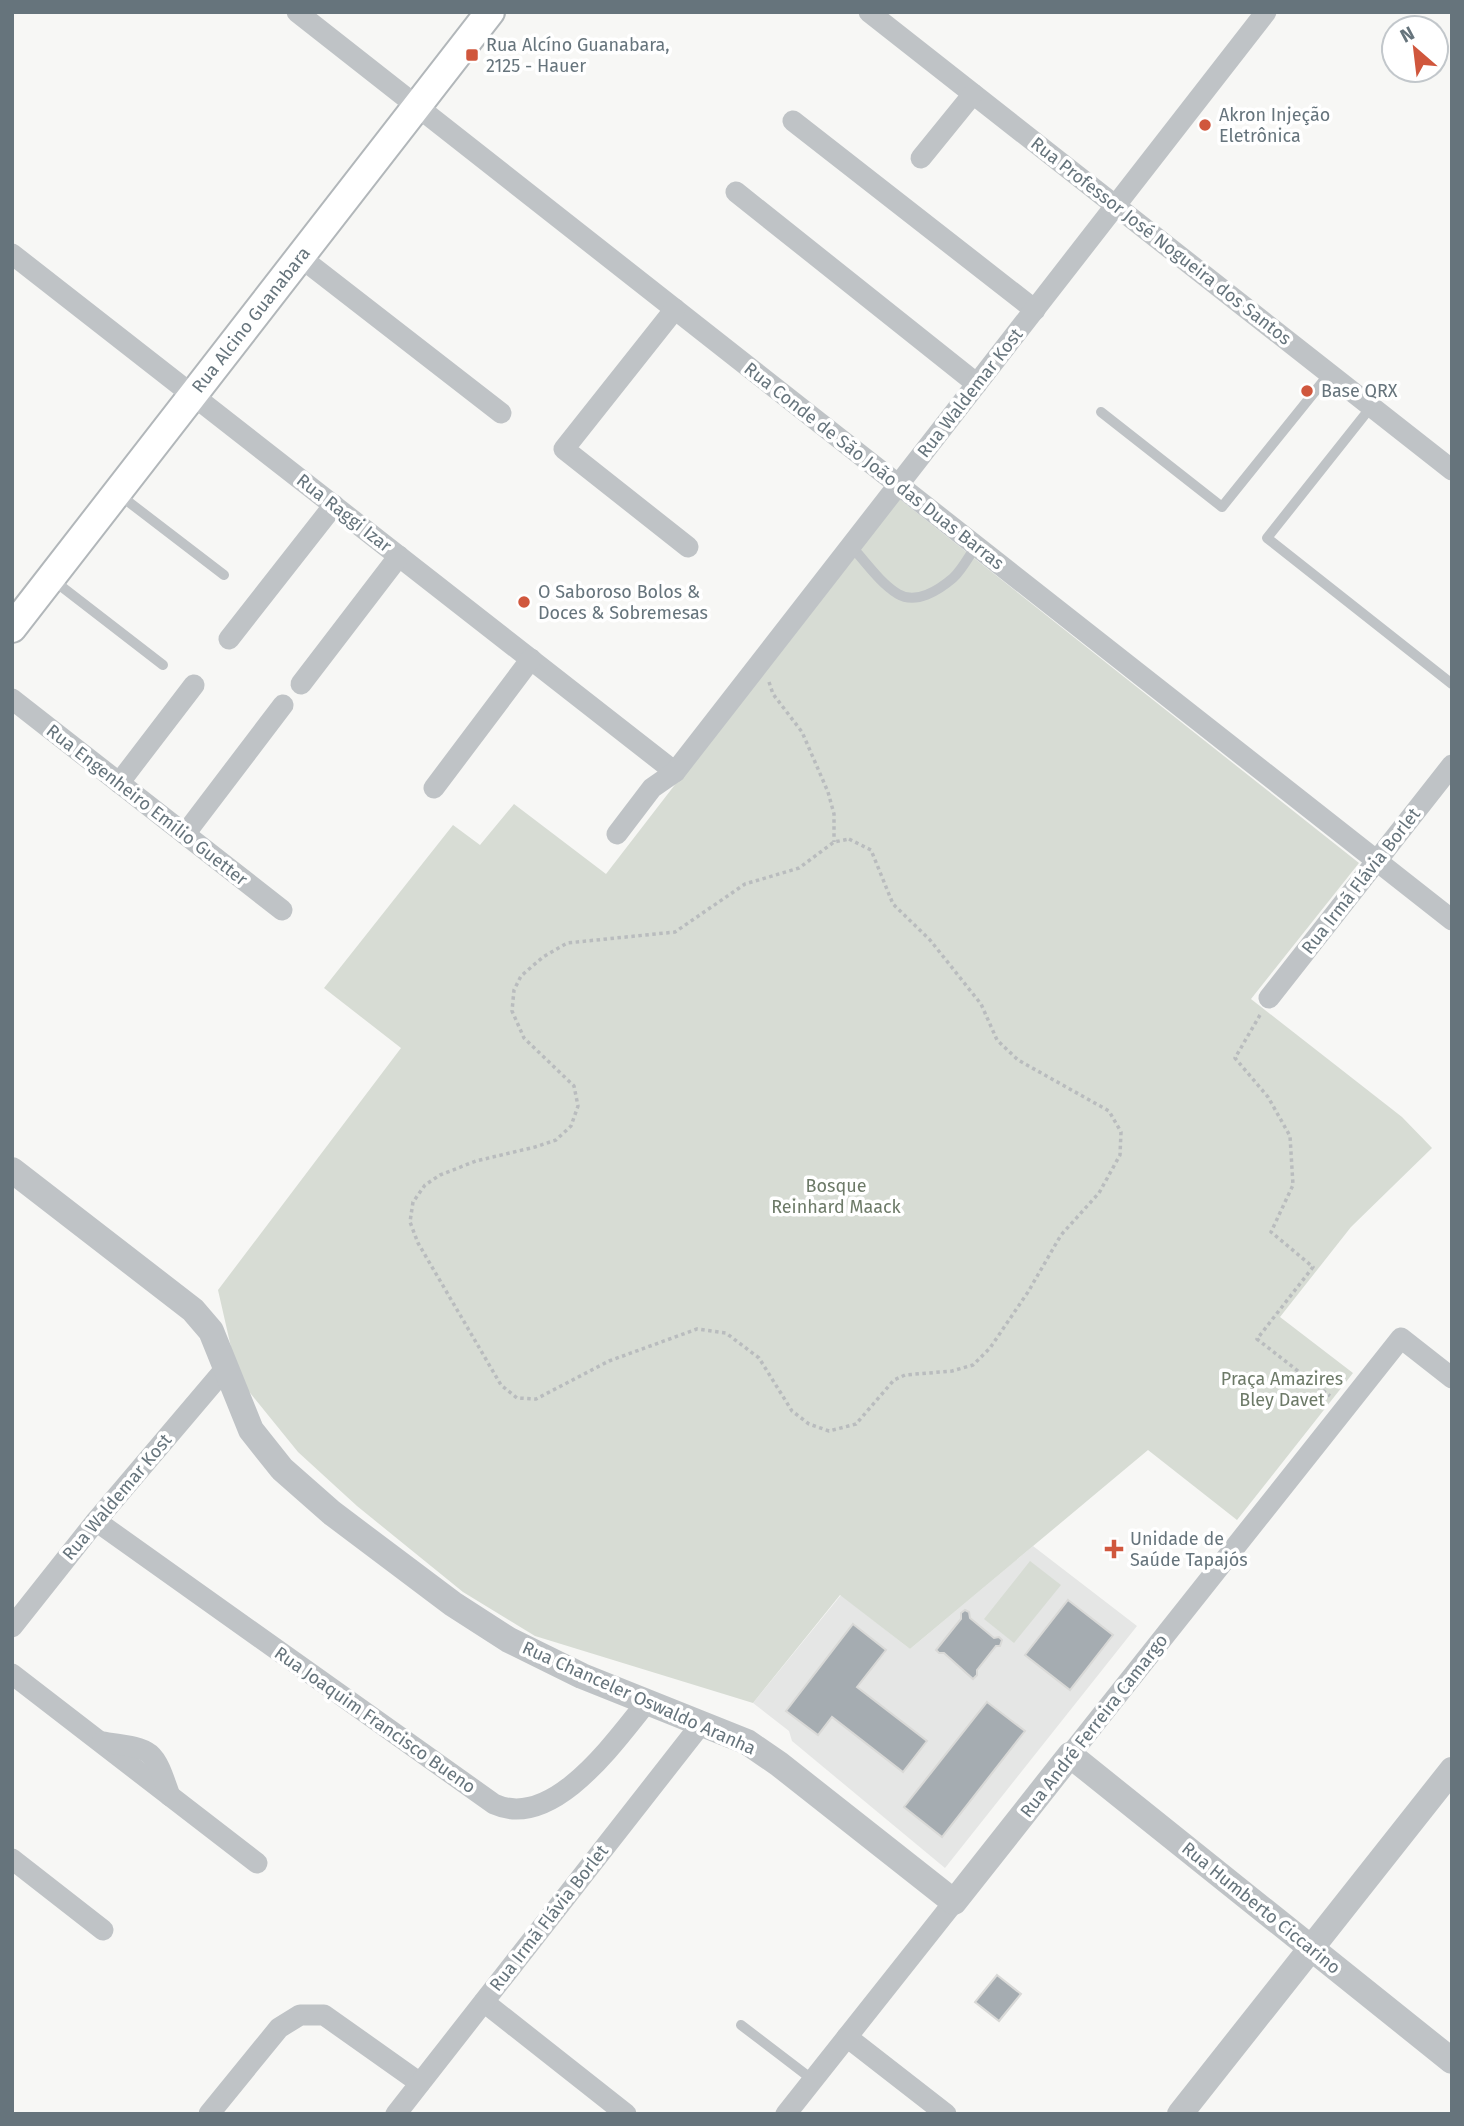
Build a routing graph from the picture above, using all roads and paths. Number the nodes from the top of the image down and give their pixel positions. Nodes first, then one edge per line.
1 (297, 12) edge
2 (490, 12) edge
3 (869, 12) edge
4 (1266, 12) edge
5 (973, 94) junction
6 (417, 106) junction
7 (793, 121) dead end
8 (921, 158) dead end
9 (736, 192) dead end
10 (1116, 206) junction
11 (12, 254) edge
12 (300, 257) junction
13 (675, 309) junction
14 (1035, 310) junction
15 (1329, 374) junction
16 (977, 384) junction
17 (193, 395) junction
18 (1371, 407) junction
19 (1101, 412) dead end
20 (501, 413) dead end
21 (1452, 470) edge
22 (898, 485) junction
23 (117, 493) junction
24 (334, 505) junction
25 (852, 546) junction
26 (976, 546) junction
27 (688, 547) dead end
28 (399, 556) junction
29 (224, 575) dead end
30 (51, 578) junction
31 (12, 628) edge
32 (229, 639) dead end
33 (530, 659) junction
34 (163, 665) dead end
35 (766, 674) dead end
36 (300, 684) dead end
37 (1452, 684) edge
38 (194, 685) dead end
39 (12, 699) edge
40 (283, 705) dead end
41 (1452, 765) edge
42 (675, 772) junction
43 (119, 783) junction
44 (434, 788) dead end
45 (185, 834) junction
46 (617, 834) dead end
47 (834, 842) junction
48 (1376, 861) junction
49 (282, 910) dead end
50 (1452, 920) edge
51 (1269, 998) joint
52 (12, 1170) edge
53 (225, 1369) junction
54 (1452, 1378) edge
55 (1345, 1408) junction
56 (96, 1521) junction
57 (12, 1626) edge
58 (12, 1674) edge
59 (648, 1702) junction
60 (702, 1723) junction
61 (1070, 1755) junction
62 (1452, 1770) edge
63 (12, 1859) edge
64 (257, 1863) dead end
65 (954, 1902) junction
66 (103, 1930) dead end
67 (1311, 1948) junction
68 (484, 2002) junction
69 (741, 2025) dead end
70 (847, 2036) junction
71 (1452, 2061) edge
72 (813, 2080) junction
73 (420, 2082) junction
74 (209, 2114) edge
75 (396, 2114) edge
76 (626, 2114) edge
77 (786, 2114) edge
78 (946, 2114) edge
79 (1180, 2114) edge

1 - 6 street, Rua Conde de São João das Duas Barras
2 - 6 main road, Rua Alcino Guanabara
3 - 5 street, Rua Professor José Nogueira dos Santos
4 - 10 street, Rua Waldemar Kost
5 - 8 street
5 - 10 street, Rua Professor José Nogueira dos Santos
6 - 12 main road, Rua Alcino Guanabara
6 - 13 street, Rua Conde de São João das Duas Barras
7 - 14 street
9 - 16 street
10 - 14 street, Rua Waldemar Kost
10 - 15 street, Rua Professor José Nogueira dos Santos
11 - 17 street, Rua Raggi Izar
12 - 17 main road, Rua Alcino Guanabara
12 - 20 street
13 - 22 street, Rua Conde de São João das Duas Barras
13 - 27 street
14 - 16 street, Rua Waldemar Kost
15 - 18 street, Rua Professor José Nogueira dos Santos
15 - 19 lane
16 - 22 street, Rua Waldemar Kost
17 - 23 main road, Rua Alcino Guanabara
17 - 24 street, Rua Raggi Izar
18 - 21 street, Rua Professor José Nogueira dos Santos
18 - 37 lane
22 - 25 street, Rua Waldemar Kost
22 - 26 street, Rua Conde de São João das Duas Barras
23 - 29 lane
23 - 30 main road, Rua Alcino Guanabara
24 - 28 street, Rua Raggi Izar
24 - 32 street
25 - 26 lane
25 - 42 street, Rua Waldemar Kost
26 - 48 street, Rua Conde de São João das Duas Barras
28 - 33 street, Rua Raggi Izar
28 - 36 street
30 - 31 main road, Rua Alcino Guanabara
30 - 34 lane
33 - 42 street, Rua Raggi Izar
33 - 44 street
35 - 47 path
38 - 43 street
39 - 43 street, Rua Engenheiro Emílio Guetter
40 - 45 street
41 - 48 street, Rua Irmã Flávia Borlet
42 - 46 street, Rua Waldemar Kost
43 - 45 street, Rua Engenheiro Emílio Guetter
45 - 49 street, Rua Engenheiro Emílio Guetter
47 - 47 path
48 - 50 street, Rua Conde de São João das Duas Barras
48 - 51 street, Rua Irmã Flávia Borlet
51 - 55 path
52 - 53 street, Rua Chanceler Oswaldo Aranha
53 - 56 street, Rua Waldemar Kost
53 - 59 street, Rua Chanceler Oswaldo Aranha
54 - 55 street, Rua André Ferreira Camargo
55 - 61 street, Rua André Ferreira Camargo
56 - 57 street, Rua Waldemar Kost
56 - 59 street, Rua Joaquim Francisco Bueno
58 - 64 street
59 - 60 street, Rua Chanceler Oswaldo Aranha
60 - 65 street, Rua Chanceler Oswaldo Aranha
60 - 68 street, Rua Irmã Flávia Borlet
61 - 65 street, Rua André Ferreira Camargo
61 - 67 street, Rua Humberto Ciccarino
62 - 67 street
63 - 66 street
65 - 70 street, Rua André Ferreira Camargo
67 - 71 street, Rua Humberto Ciccarino
67 - 79 street
68 - 73 street, Rua Irmã Flávia Borlet
68 - 76 street
69 - 72 lane
70 - 72 street, Rua André Ferreira Camargo
70 - 78 street
72 - 77 street, Rua André Ferreira Camargo
73 - 74 street
73 - 75 street, Rua Irmã Flávia Borlet

